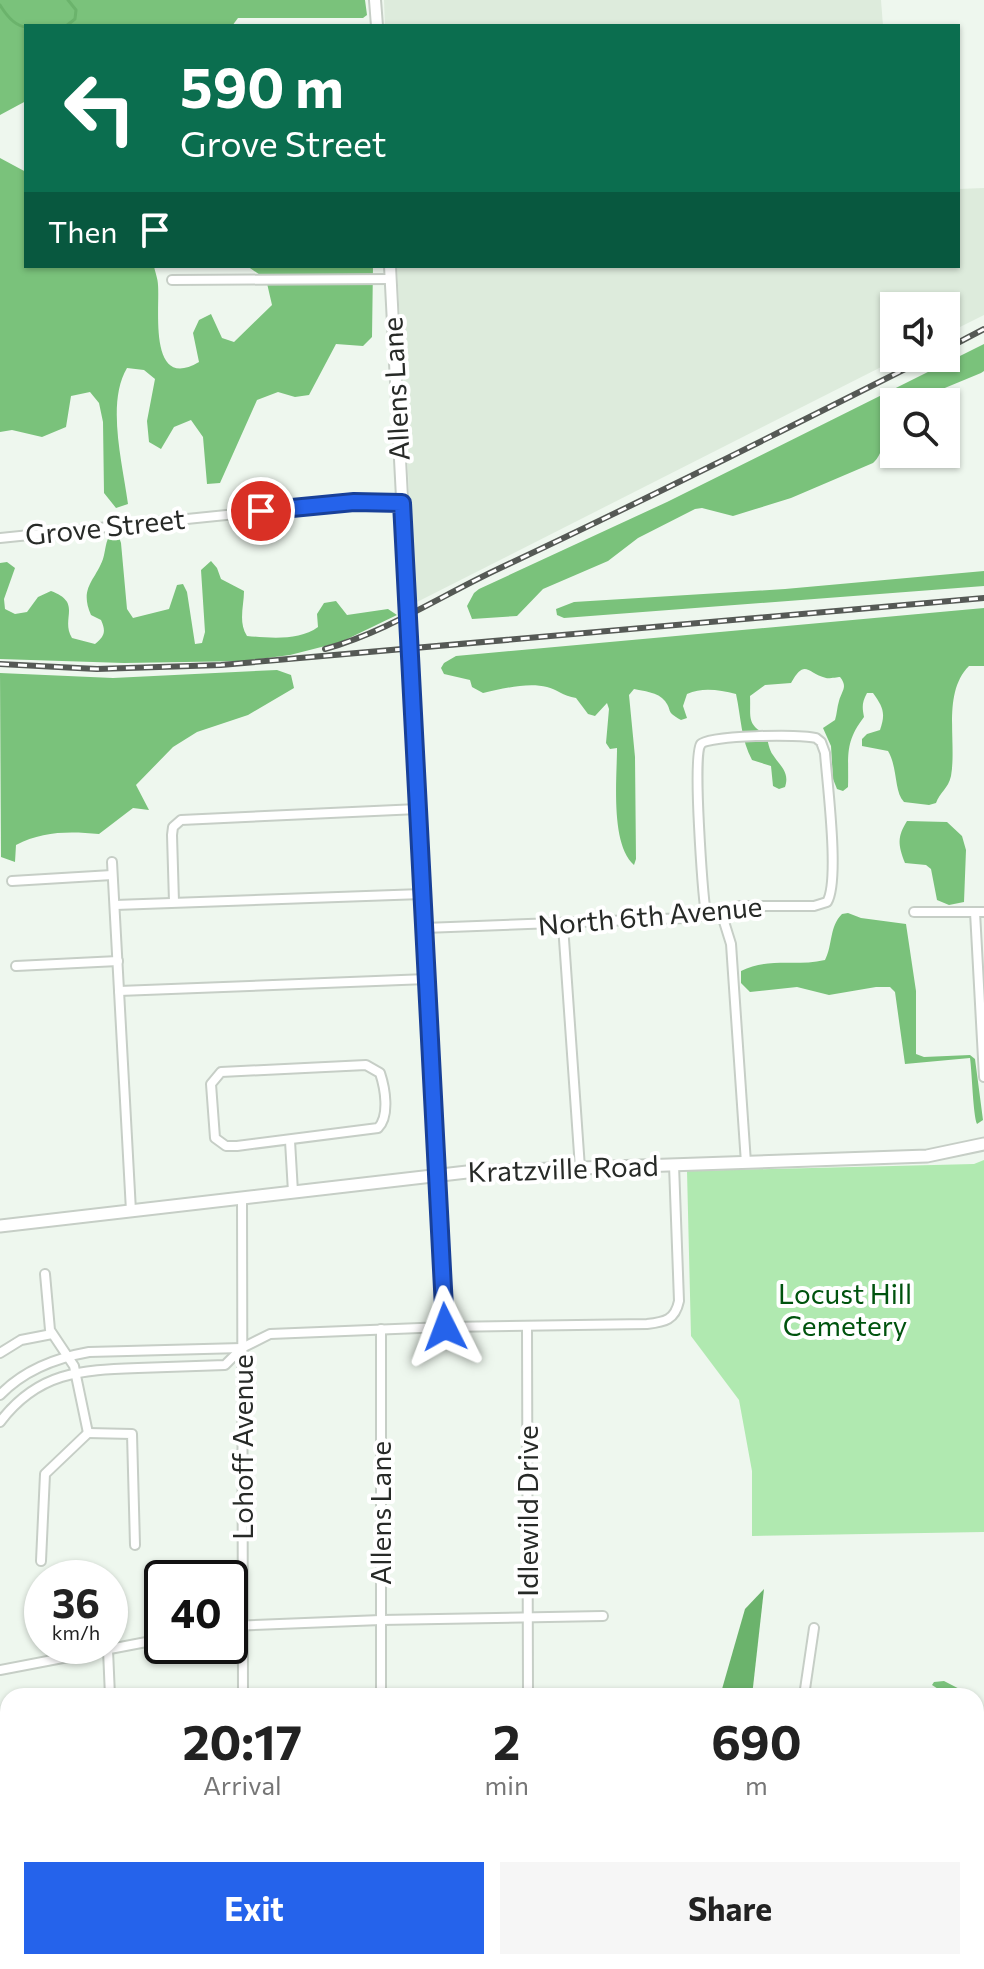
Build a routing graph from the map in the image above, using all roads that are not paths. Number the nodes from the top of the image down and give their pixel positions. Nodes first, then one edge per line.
1 (375, 0) edge
2 (377, 24) edge
3 (390, 268) edge
4 (391, 279) junction
5 (172, 280) dead end
6 (402, 503) junction
7 (0, 538) edge
8 (418, 809) junction
9 (112, 862) dead end
10 (112, 875) junction
11 (12, 881) dead end
12 (422, 894) junction
13 (174, 902) junction
14 (115, 905) junction
15 (721, 912) junction
16 (914, 912) dead end
17 (979, 912) edge
18 (706, 915) junction
19 (563, 925) junction
20 (424, 928) junction
21 (118, 961) junction
22 (16, 966) dead end
23 (427, 979) junction
24 (119, 991) junction
25 (984, 1077) edge
26 (290, 1141) junction
27 (984, 1144) edge
28 (746, 1163) junction
29 (674, 1165) junction
30 (580, 1168) junction
31 (438, 1175) junction
32 (293, 1192) junction
33 (242, 1198) junction
34 (131, 1211) junction
35 (0, 1226) edge
36 (45, 1274) dead end
37 (445, 1327) junction
38 (527, 1327) junction
39 (381, 1329) junction
40 (52, 1334) junction
41 (242, 1348) junction
42 (0, 1353) edge
43 (68, 1357) junction
44 (75, 1372) junction
45 (2, 1389) edge
46 (0, 1422) edge
47 (88, 1433) junction
48 (135, 1545) dead end
49 (41, 1560) edge
50 (244, 1560) edge
51 (603, 1616) dead end
52 (528, 1618) junction
53 (381, 1620) junction
54 (248, 1624) edge
55 (814, 1628) dead end
56 (32, 1664) edge
57 (109, 1664) edge
58 (243, 1664) edge
59 (0, 1670) edge
60 (110, 1688) edge
61 (243, 1688) edge
62 (381, 1688) edge
63 (528, 1688) edge
64 (805, 1688) edge

1 - 2 street
3 - 4 street, Allens Lane
4 - 5 street
4 - 6 street, Allens Lane
6 - 7 street, Grove Street
6 - 8 street, Allens Lane
8 - 12 street, Allens Lane
8 - 13 street
9 - 10 street
10 - 11 street
10 - 14 street
12 - 13 street
12 - 20 street, Allens Lane
13 - 14 street
14 - 21 street
15 - 18 street, North 6th Avenue
15 - 18 street, North 6th Avenue
15 - 28 street
16 - 17 street
17 - 25 street
18 - 19 street, North 6th Avenue
19 - 20 street, North 6th Avenue
19 - 30 street
20 - 23 street, Allens Lane
21 - 22 street
21 - 24 street
23 - 24 street
23 - 31 street, Allens Lane
24 - 34 street
26 - 26 street
26 - 32 street
27 - 28 main road, Kratzville Road
28 - 29 main road, Kratzville Road
29 - 30 main road, Kratzville Road
29 - 38 street
30 - 31 main road, Kratzville Road
31 - 32 main road, Kratzville Road
31 - 37 street, Allens Lane
32 - 33 main road, Kratzville Road
33 - 34 main road, Kratzville Road
33 - 41 street, Lohoff Avenue
34 - 35 main road, Kratzville Road
36 - 40 street
37 - 38 street
37 - 39 street
38 - 52 street, Idlewild Drive
39 - 41 street
39 - 53 street, Allens Lane
40 - 42 street
40 - 43 street
41 - 43 street
41 - 44 street
41 - 50 street, Lohoff Avenue
43 - 44 street
43 - 45 street
44 - 46 street
44 - 47 street
47 - 48 street
47 - 49 street
51 - 52 street
52 - 53 street
52 - 63 street, Idlewild Drive
53 - 54 street
53 - 62 street, Allens Lane
55 - 64 street
56 - 59 street
57 - 60 street
58 - 61 street, Lohoff Avenue

